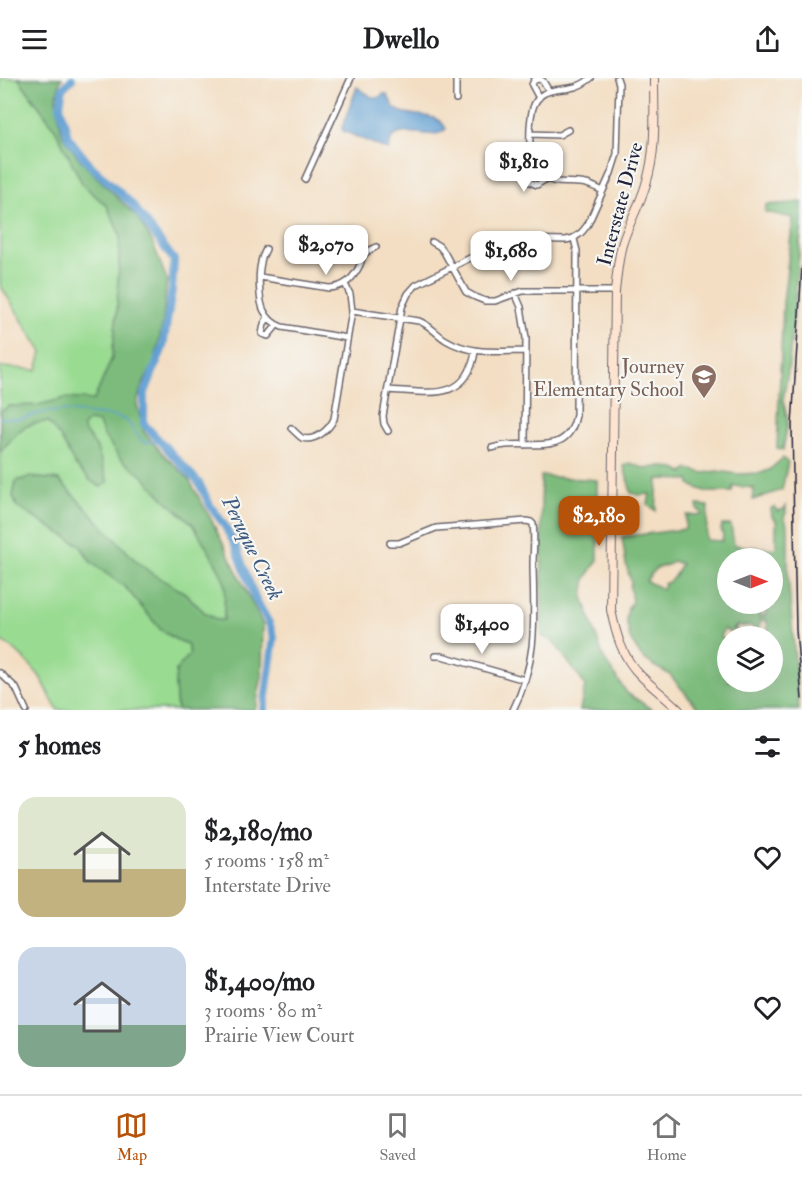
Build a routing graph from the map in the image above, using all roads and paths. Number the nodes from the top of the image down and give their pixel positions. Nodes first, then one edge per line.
1 (351, 78) edge
2 (456, 78) edge
3 (591, 78) edge
4 (617, 78) edge
5 (654, 78) edge
6 (549, 91) junction
7 (539, 98) junction
8 (456, 99) dead end
9 (568, 130) dead end
10 (530, 134) junction
11 (534, 168) junction
12 (305, 179) dead end
13 (546, 179) junction
14 (603, 191) junction
15 (574, 239) junction
16 (432, 242) dead end
17 (376, 247) dead end
18 (266, 249) dead end
19 (452, 267) junction
20 (260, 277) junction
21 (345, 284) junction
22 (577, 291) junction
23 (615, 291) junction
24 (516, 293) junction
25 (352, 311) junction
26 (268, 317) junction
27 (400, 318) junction
28 (277, 325) junction
29 (347, 338) junction
30 (525, 351) junction
31 (475, 352) junction
32 (388, 390) junction
33 (291, 428) dead end
34 (388, 431) dead end
35 (525, 445) junction
36 (492, 448) dead end
37 (390, 543) dead end
38 (435, 656) dead end
39 (0, 673) edge
40 (525, 680) junction
41 (26, 710) edge
42 (513, 710) edge
43 (679, 710) edge

1 - 12 street
2 - 8 street
3 - 6 street
4 - 14 street
5 - 23 main road, Interstate Drive
6 - 7 street
6 - 7 street
7 - 10 street
9 - 10 street
10 - 11 street
11 - 13 street
11 - 13 street
13 - 14 street
14 - 15 street
15 - 19 street
15 - 22 street
16 - 19 street
17 - 21 street
18 - 20 street
19 - 24 street
19 - 27 street
20 - 21 street
20 - 26 street
21 - 25 street
22 - 23 street
22 - 24 street
22 - 35 street
23 - 43 main road, Interstate Drive
24 - 30 street
25 - 27 street
25 - 29 street
26 - 28 street
26 - 28 street
27 - 31 street
27 - 32 street
28 - 29 street
29 - 33 street
30 - 31 street
30 - 35 street
31 - 32 street
32 - 34 street
35 - 36 street
37 - 40 street
38 - 40 street
39 - 41 street
40 - 42 street

